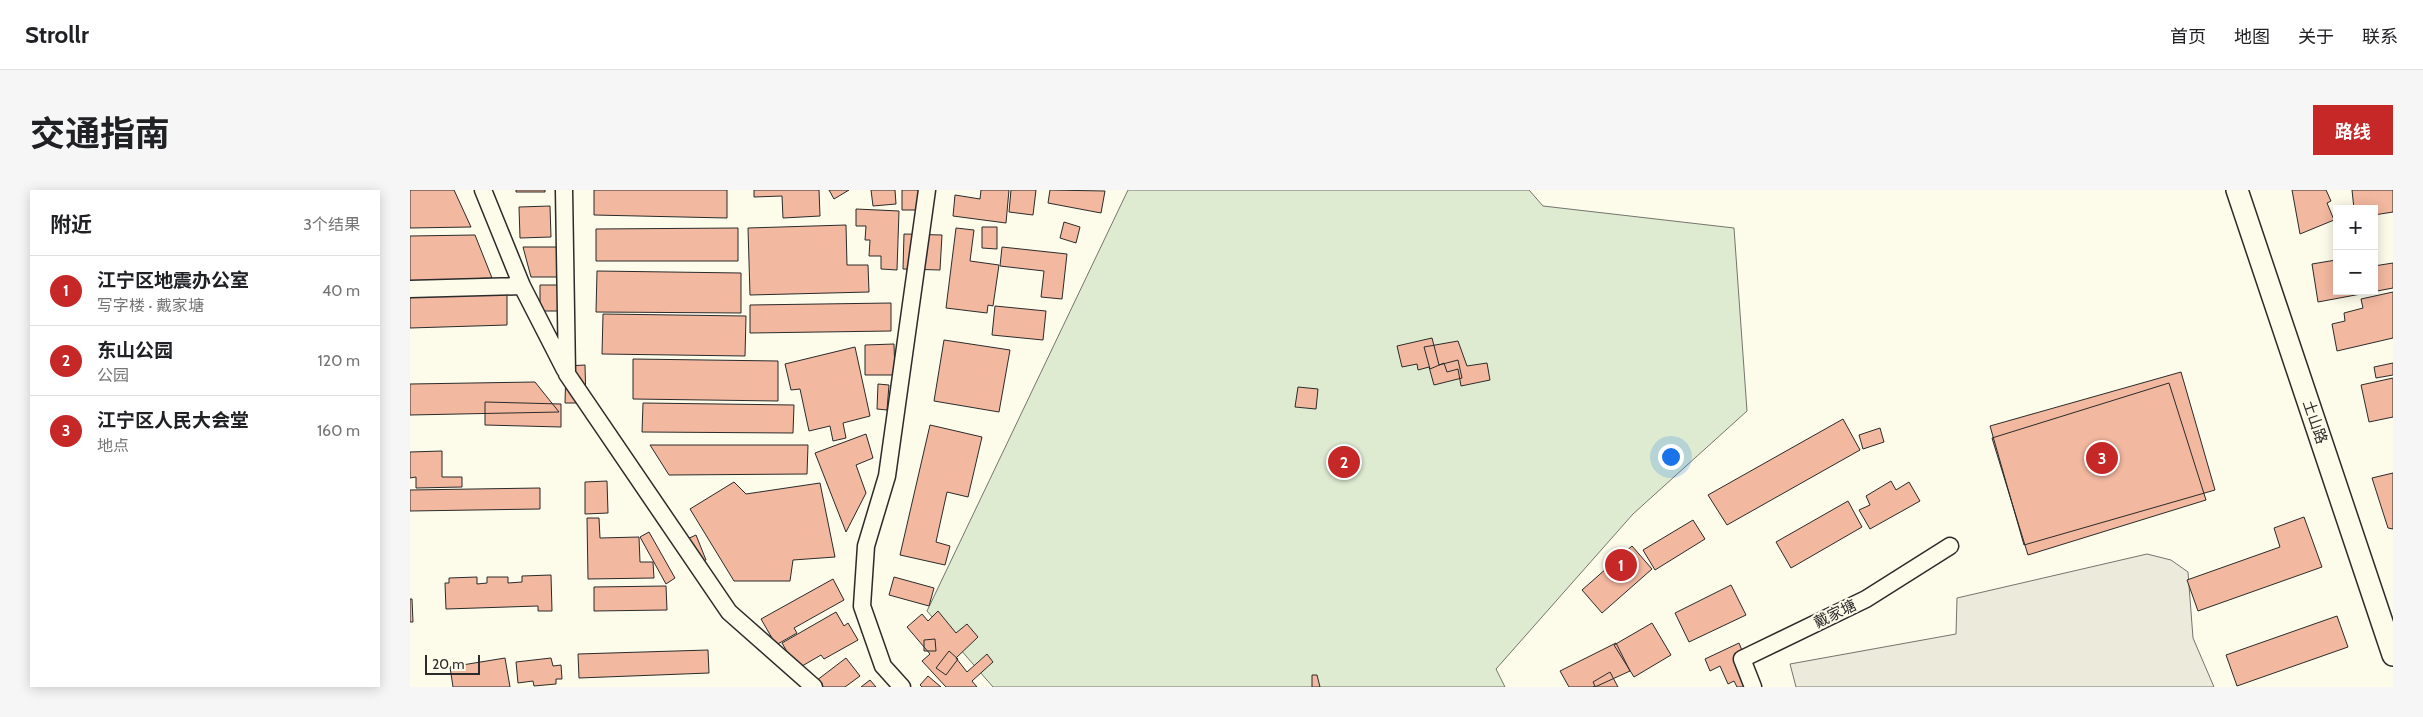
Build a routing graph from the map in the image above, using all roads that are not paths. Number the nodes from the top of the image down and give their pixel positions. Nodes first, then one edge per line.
1 (483, 190) edge
2 (564, 190) edge
3 (927, 190) edge
4 (2237, 190) edge
5 (522, 286) junction
6 (410, 289) edge
7 (567, 374) junction
8 (1950, 546) dead end
9 (2393, 655) edge
10 (814, 687) edge
11 (902, 687) edge
12 (1753, 687) edge

1 - 5 street
2 - 7 street
3 - 11 street
4 - 9 street, 土山路
5 - 6 street
5 - 7 street
7 - 10 street
8 - 12 street, 戴家塘

